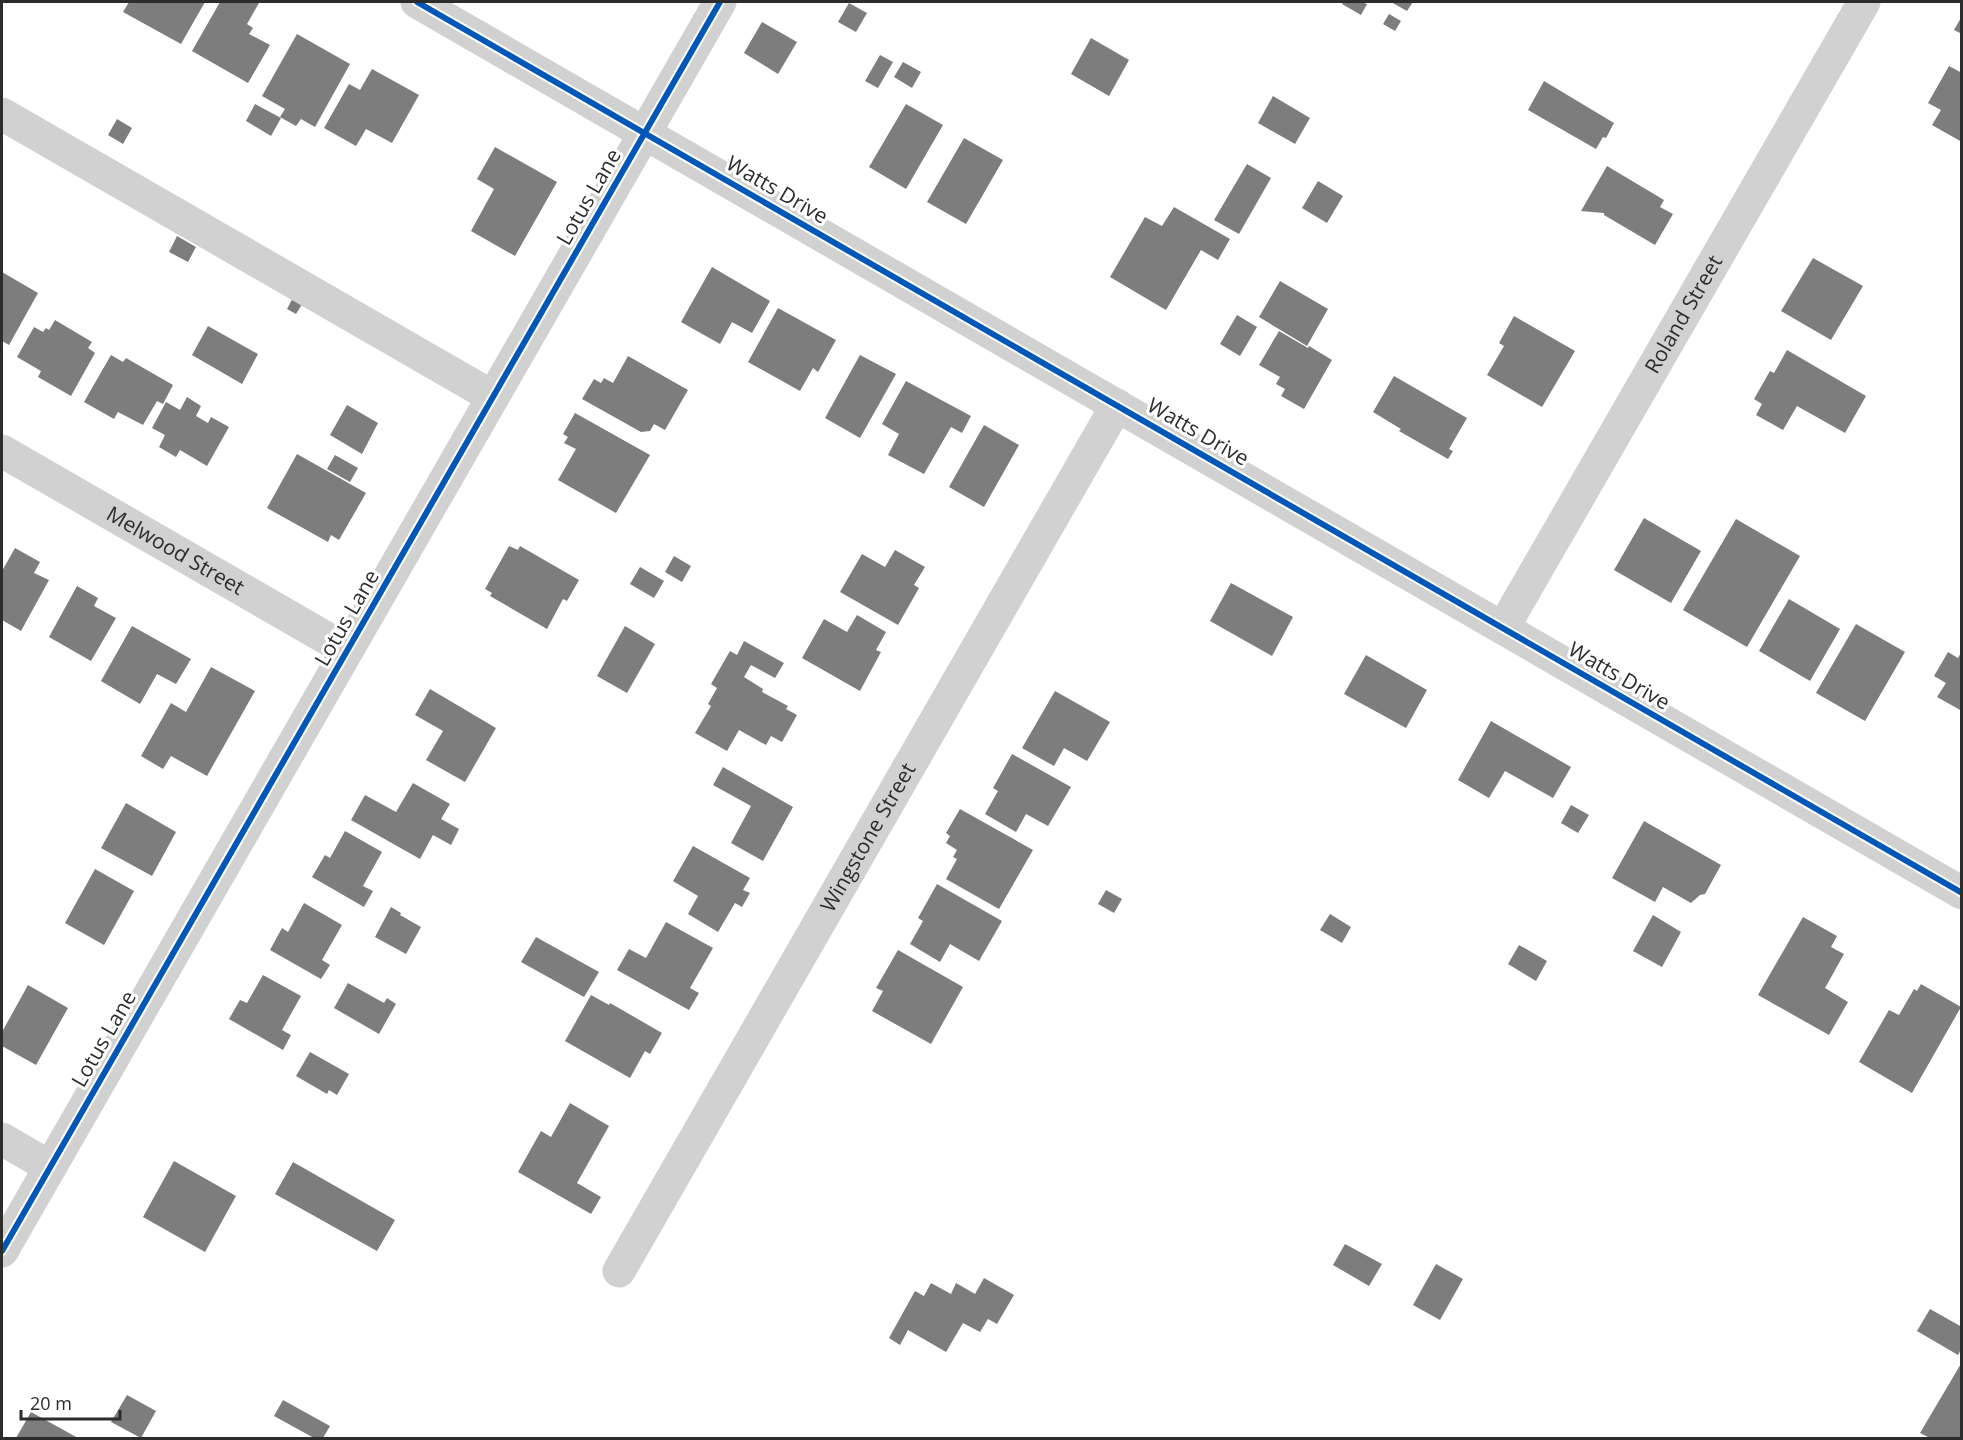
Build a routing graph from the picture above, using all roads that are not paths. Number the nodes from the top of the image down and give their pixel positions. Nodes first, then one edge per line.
1 (417, 2) edge
2 (720, 2) edge
3 (1864, 2) edge
4 (2, 114) edge
5 (644, 132) junction
6 (493, 397) junction
7 (1117, 405) junction
8 (2, 451) edge
9 (1503, 628) junction
10 (347, 650) junction
11 (1962, 893) edge
12 (2, 1139) edge
13 (50, 1167) junction
14 (2, 1251) edge
15 (619, 1271) dead end

1 - 5 street, Watts Drive
2 - 5 street, Lotus Lane
3 - 9 street, Roland Street
4 - 6 street
5 - 6 street, Lotus Lane
5 - 7 street, Watts Drive
6 - 10 street, Lotus Lane
7 - 9 street, Watts Drive
7 - 15 street, Wingstone Street
8 - 10 street, Melwood Street
9 - 11 street, Watts Drive
10 - 13 street, Lotus Lane
12 - 13 street
13 - 14 street, Lotus Lane

